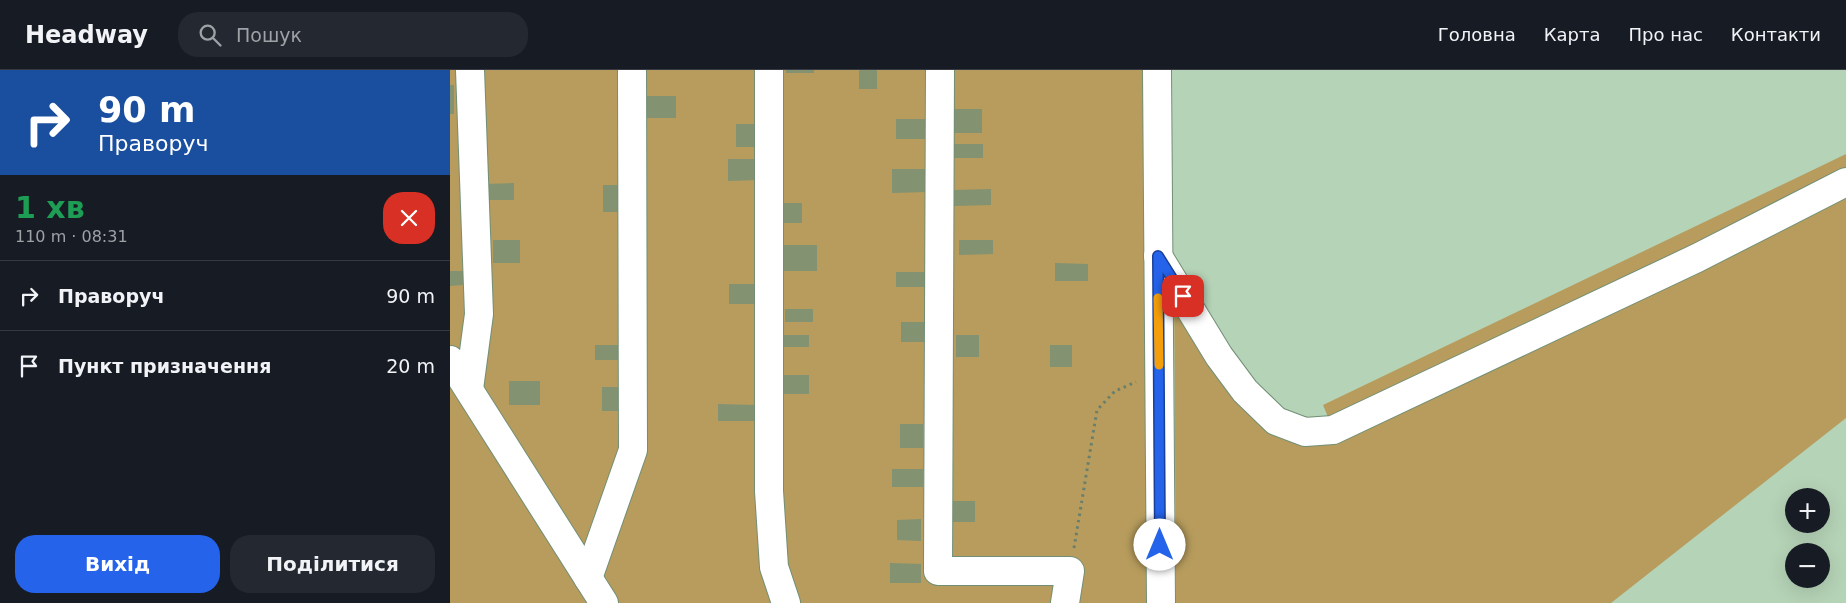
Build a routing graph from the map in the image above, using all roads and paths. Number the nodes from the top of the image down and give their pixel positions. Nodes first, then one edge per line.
1 (470, 70) edge
2 (632, 70) edge
3 (769, 70) edge
4 (940, 70) edge
5 (1157, 70) edge
6 (1846, 182) edge
7 (1158, 256) junction
8 (450, 360) edge
9 (1159, 371) junction
10 (469, 389) junction
11 (1070, 571) junction
12 (588, 578) junction
13 (604, 603) edge
14 (786, 603) edge
15 (1065, 603) edge
16 (1161, 603) edge

1 - 10 street
2 - 12 street
3 - 14 street
4 - 11 street
5 - 7 street
6 - 7 street
7 - 9 street
8 - 10 street
9 - 11 path
9 - 16 street
10 - 12 street
11 - 15 street
12 - 13 street

